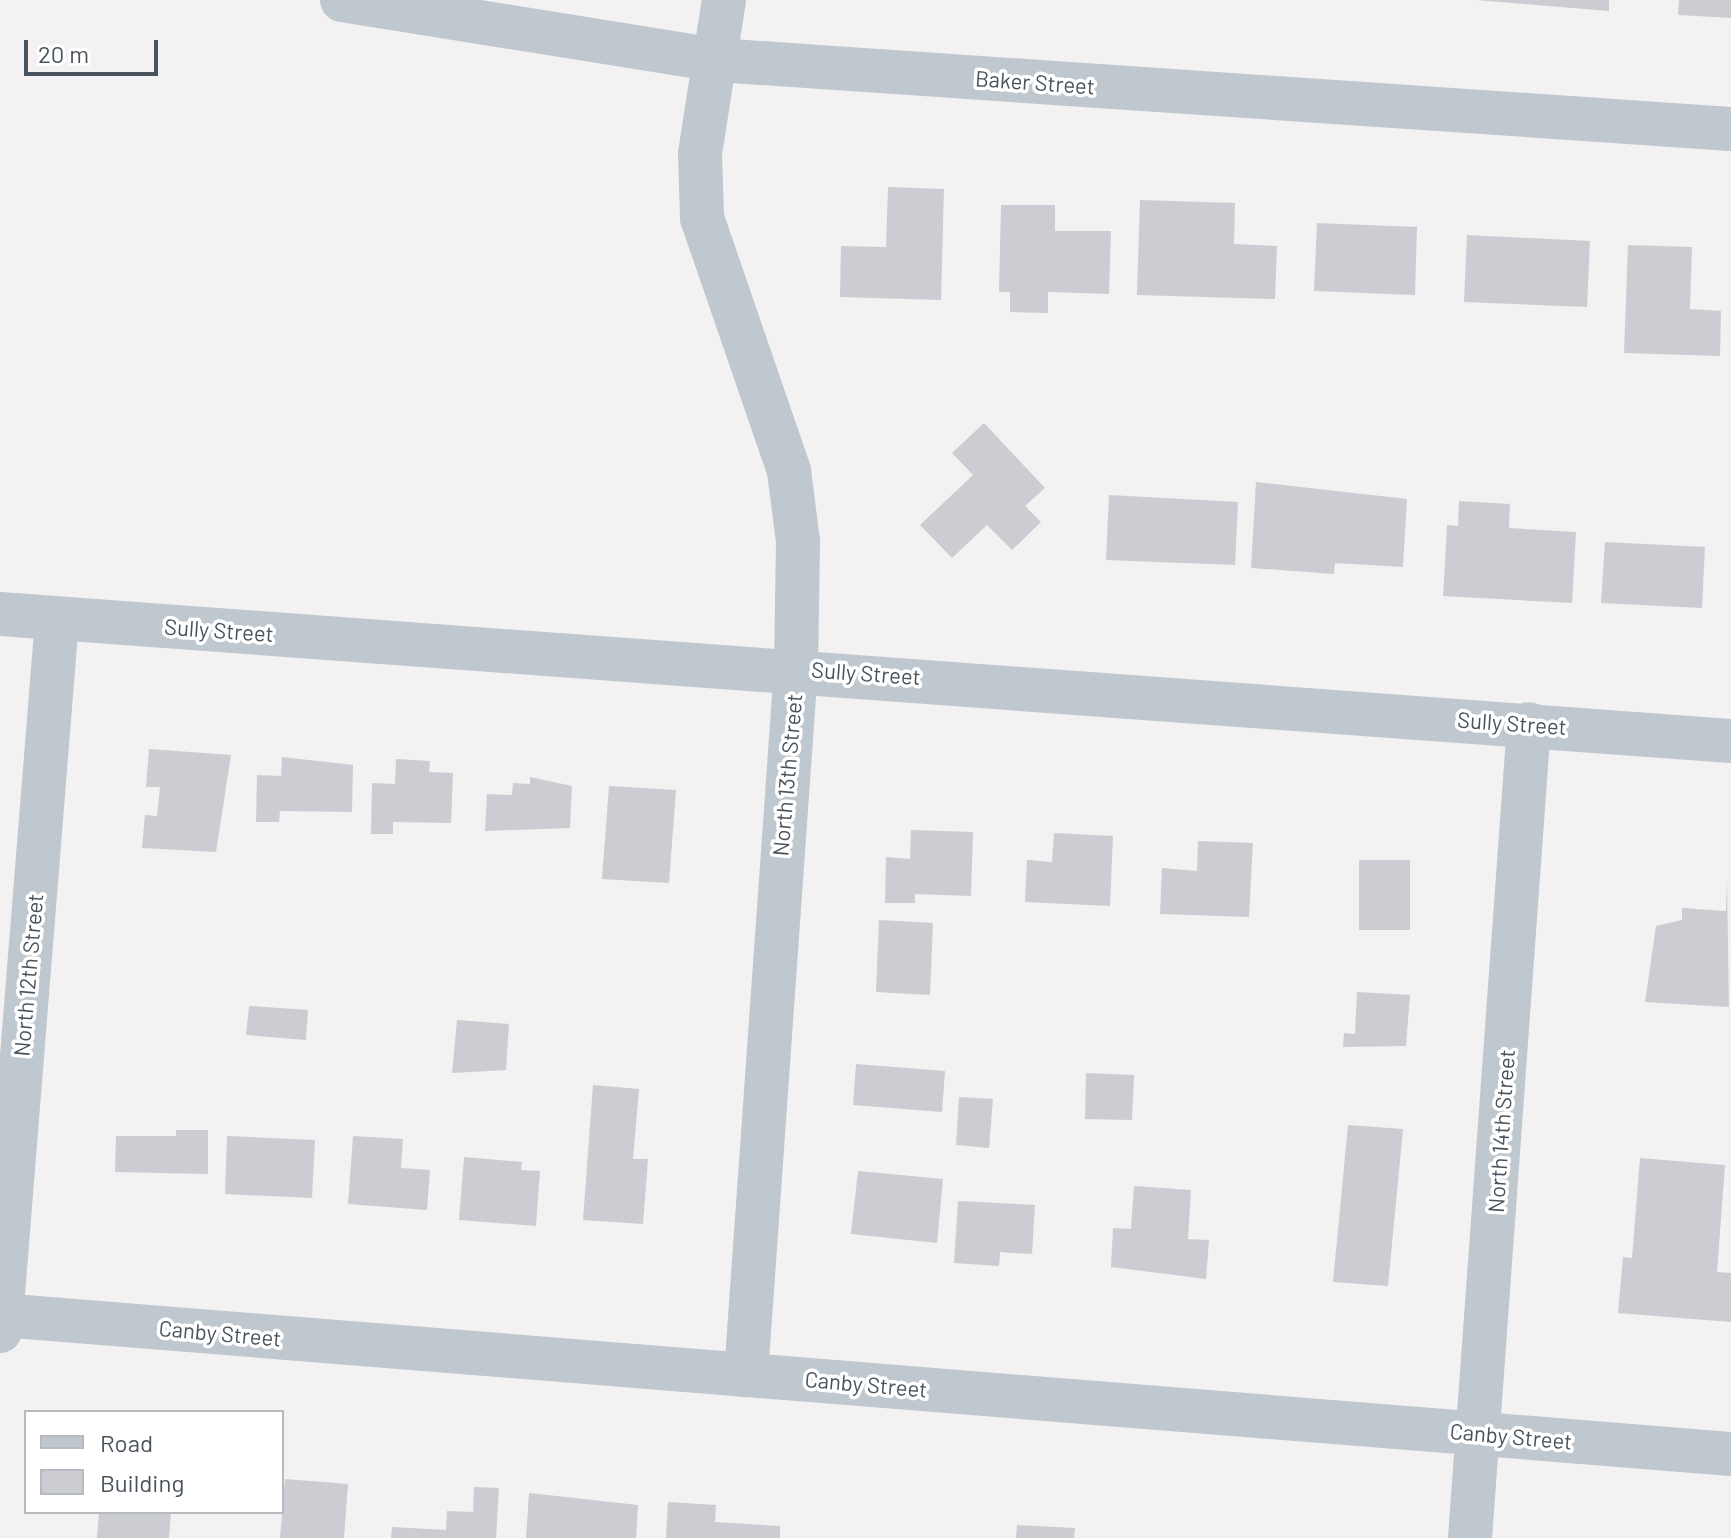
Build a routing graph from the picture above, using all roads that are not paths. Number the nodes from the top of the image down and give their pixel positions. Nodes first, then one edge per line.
1 (342, 0) edge
2 (724, 0) edge
3 (717, 60) junction
4 (1731, 129) edge
5 (0, 614) edge
6 (57, 619) junction
7 (796, 668) junction
8 (1529, 724) junction
9 (1731, 741) edge
10 (0, 1321) edge
11 (746, 1375) junction
12 (1478, 1433) junction
13 (1731, 1454) edge
14 (1470, 1538) edge

1 - 3 street, Baker Street
2 - 3 street, North 13th Street
3 - 4 street, Baker Street
3 - 7 street, North 13th Street
5 - 6 street, Sully Street
6 - 7 street, Sully Street
6 - 10 street, North 12th Street
7 - 8 street, Sully Street
7 - 11 street, North 13th Street
8 - 9 street, Sully Street
8 - 12 street, North 14th Street
10 - 11 street, Canby Street
11 - 12 street, Canby Street
12 - 13 street, Canby Street
12 - 14 street, North 14th Street

